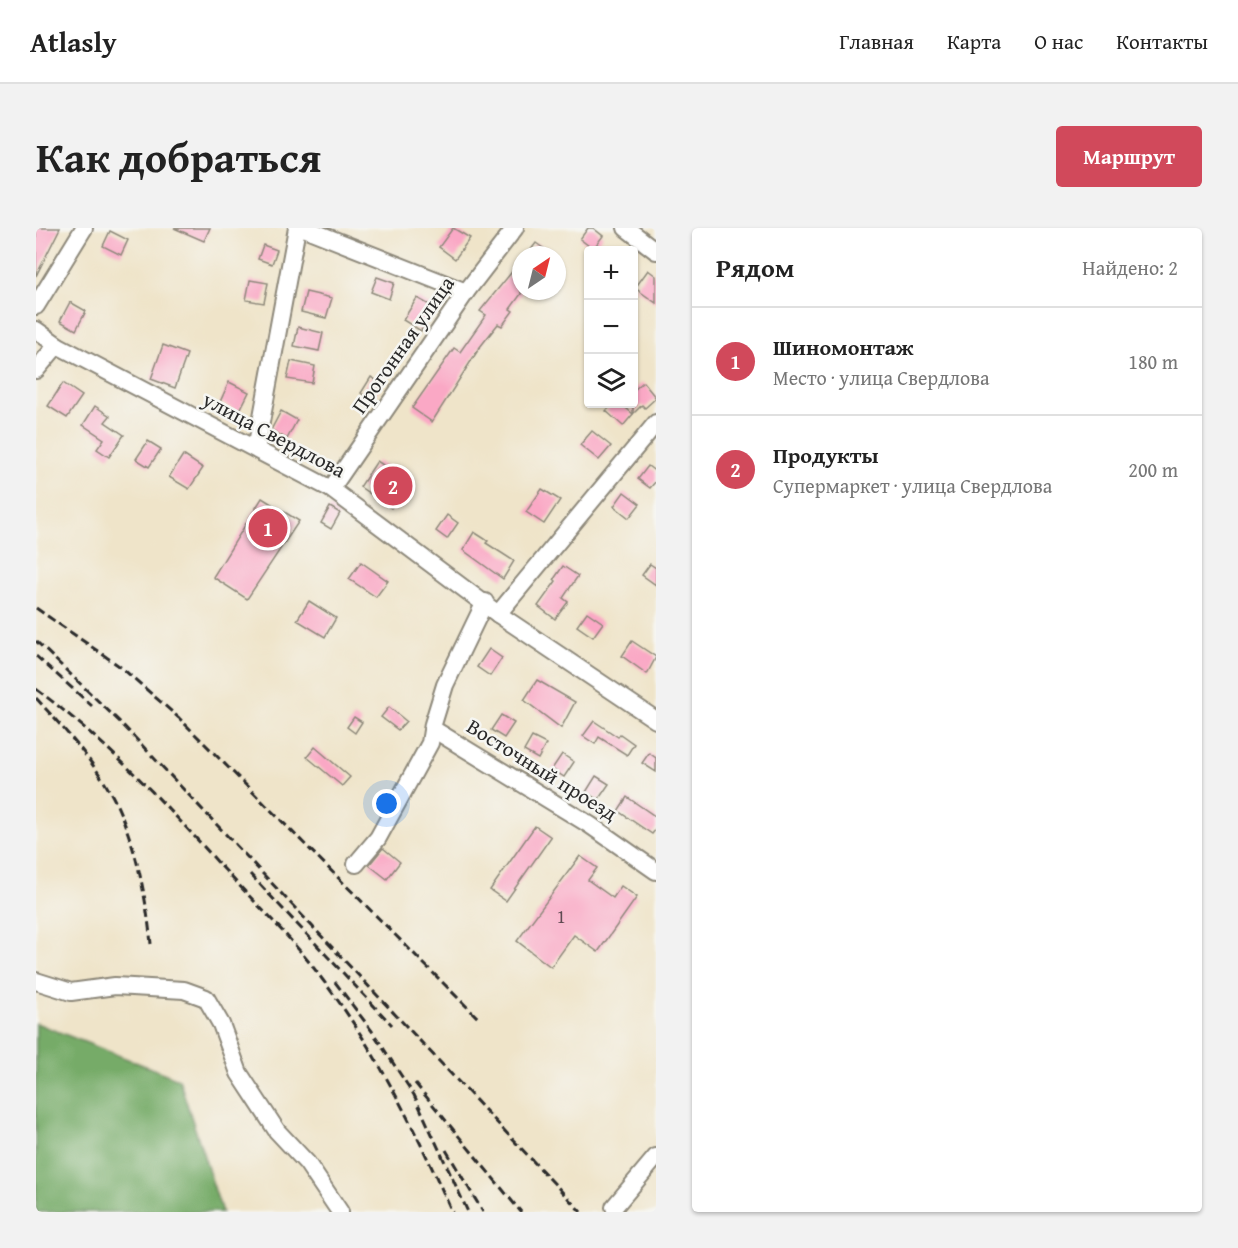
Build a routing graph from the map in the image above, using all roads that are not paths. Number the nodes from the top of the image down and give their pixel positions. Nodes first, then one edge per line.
1 (84, 228) edge
2 (297, 228) edge
3 (304, 228) edge
4 (515, 228) edge
5 (626, 228) edge
6 (656, 251) edge
7 (466, 292) junction
8 (36, 306) edge
9 (36, 330) edge
10 (57, 345) junction
11 (36, 370) edge
12 (656, 423) edge
13 (256, 449) junction
14 (331, 489) junction
15 (485, 602) junction
16 (498, 614) junction
17 (656, 720) edge
18 (433, 729) junction
19 (356, 864) dead end
20 (656, 871) edge
21 (36, 981) edge
22 (656, 1157) edge
23 (614, 1207) dead end
24 (340, 1212) edge

1 - 8 street
2 - 13 street
3 - 7 street
4 - 7 street, Прогонная улица
5 - 6 street
7 - 14 street, Прогонная улица
9 - 10 street, улица Свердлова
10 - 11 street
10 - 13 street, улица Свердлова
12 - 16 street
13 - 14 street, улица Свердлова
14 - 15 street, улица Свердлова
15 - 16 street, улица Свердлова
15 - 18 street
16 - 17 street, улица Свердлова
18 - 19 street
18 - 20 street, Восточный проезд
21 - 24 street
22 - 23 street

